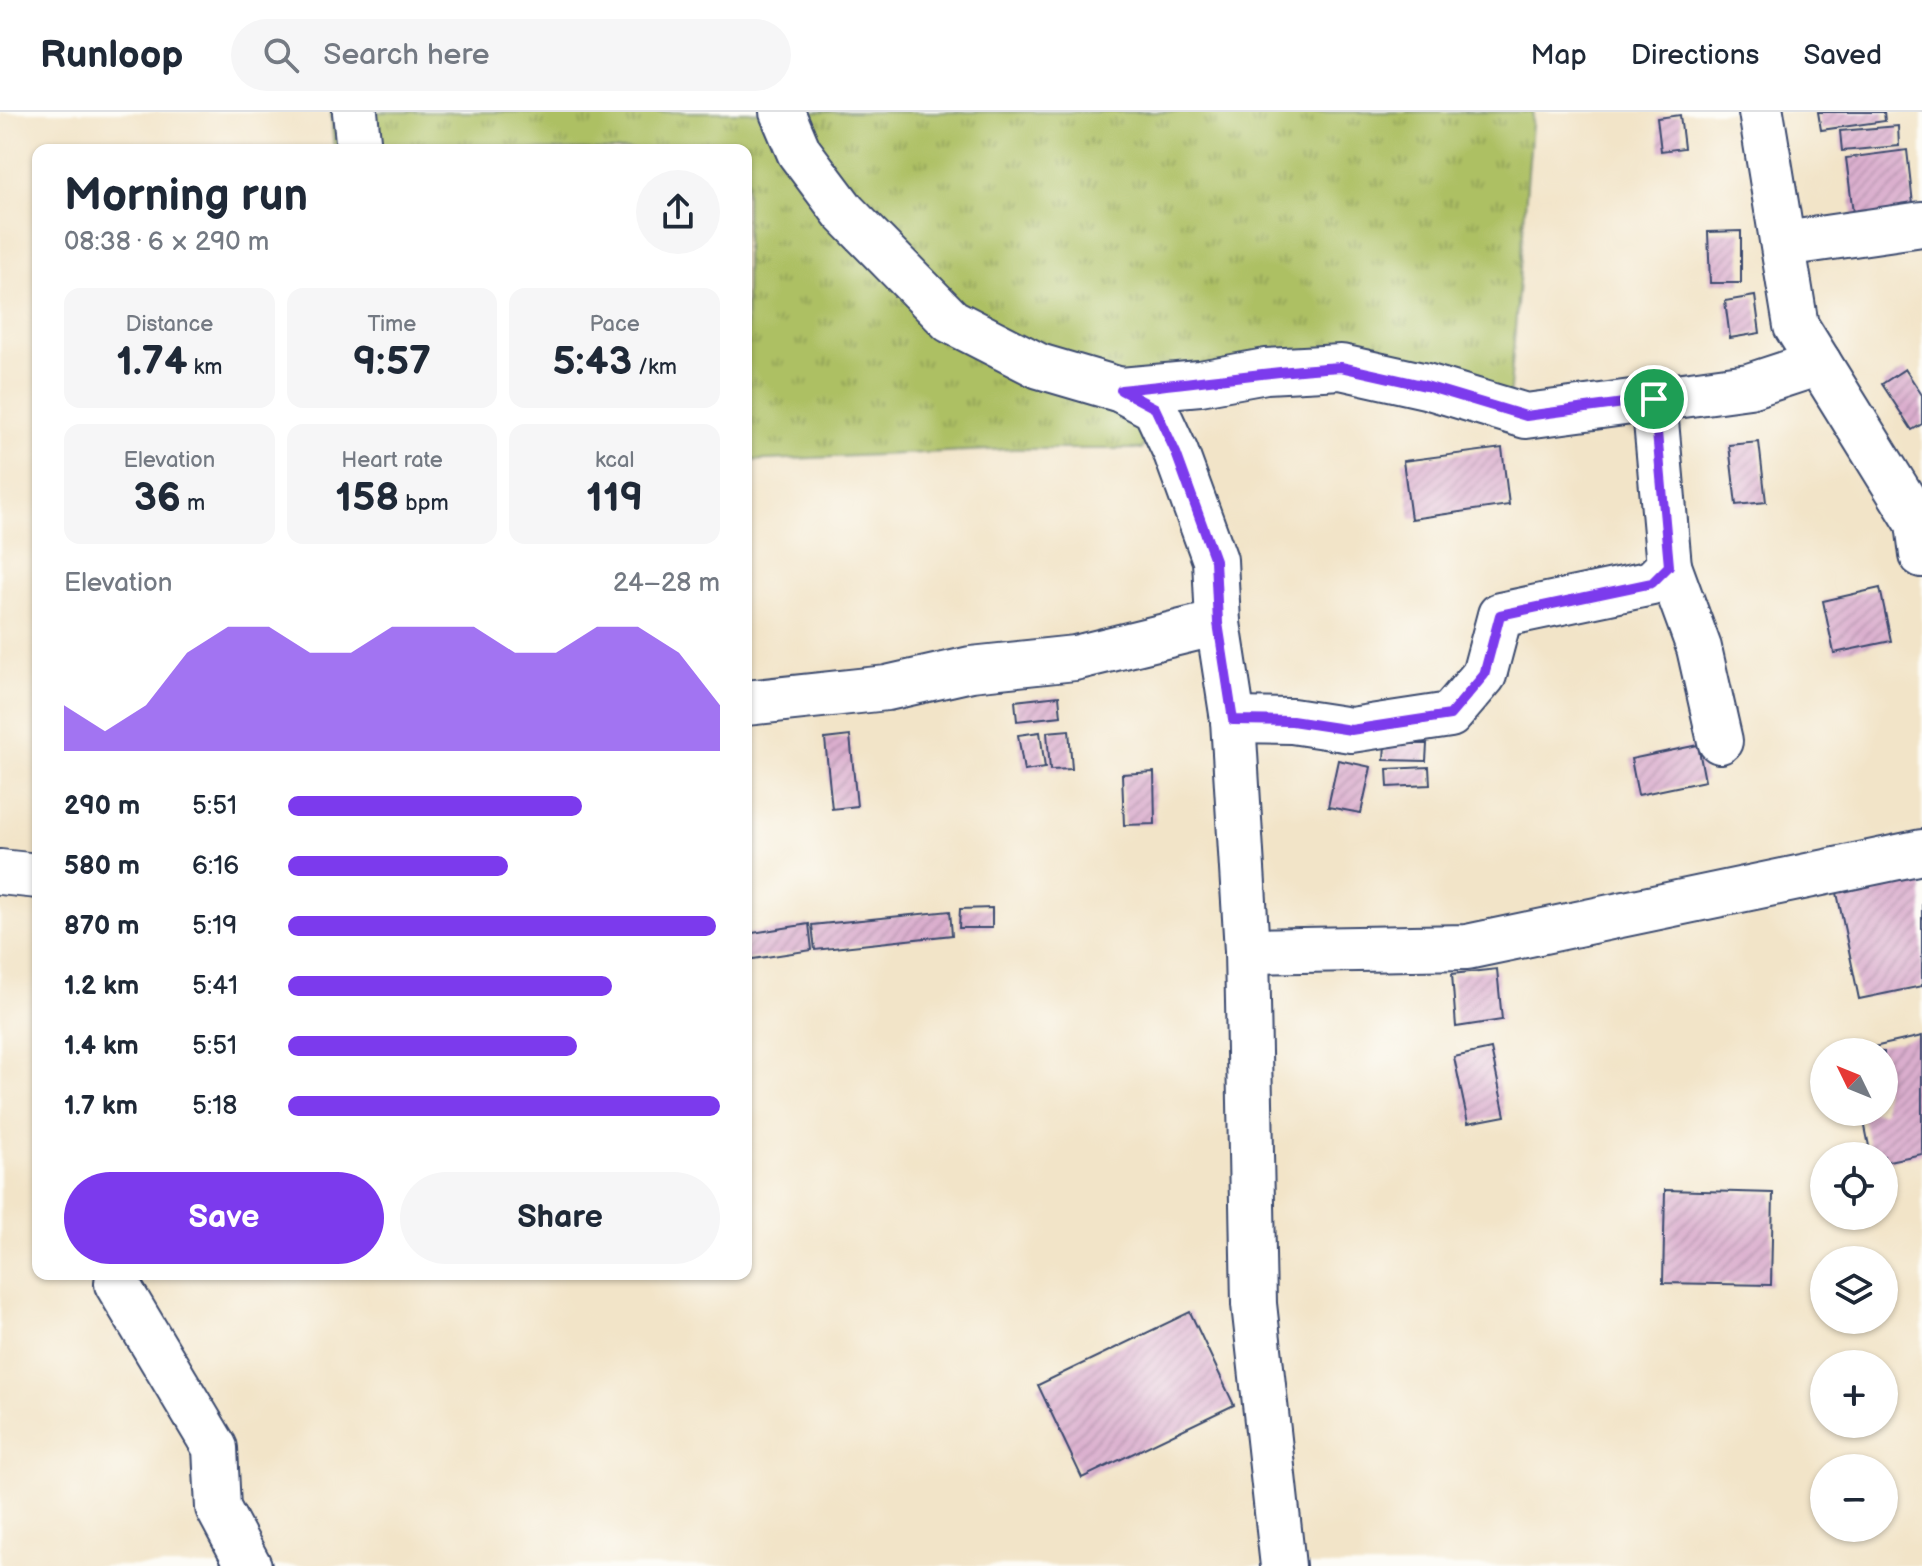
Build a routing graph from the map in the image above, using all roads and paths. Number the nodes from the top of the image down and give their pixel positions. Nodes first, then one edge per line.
1 (355, 112) edge
2 (782, 112) edge
3 (1761, 112) edge
4 (358, 144) edge
5 (1922, 224) edge
6 (1784, 244) junction
7 (1819, 363) junction
8 (1121, 390) junction
9 (1654, 399) junction
10 (1922, 555) edge
11 (1669, 566) junction
12 (1218, 623) junction
13 (752, 702) edge
14 (1233, 720) junction
15 (1720, 741) dead end
16 (1922, 852) edge
17 (0, 872) edge
18 (32, 875) edge
19 (1247, 951) junction
20 (117, 1280) edge
21 (249, 1566) edge
22 (1283, 1566) edge

1 - 4 street
2 - 8 street
3 - 6 street
5 - 6 street
6 - 7 street
7 - 9 street
7 - 10 street
8 - 9 street
8 - 12 street
9 - 11 street
11 - 14 street
11 - 15 street
12 - 13 street
12 - 14 street
14 - 19 street
16 - 19 street
17 - 18 street
19 - 22 street
20 - 21 street

